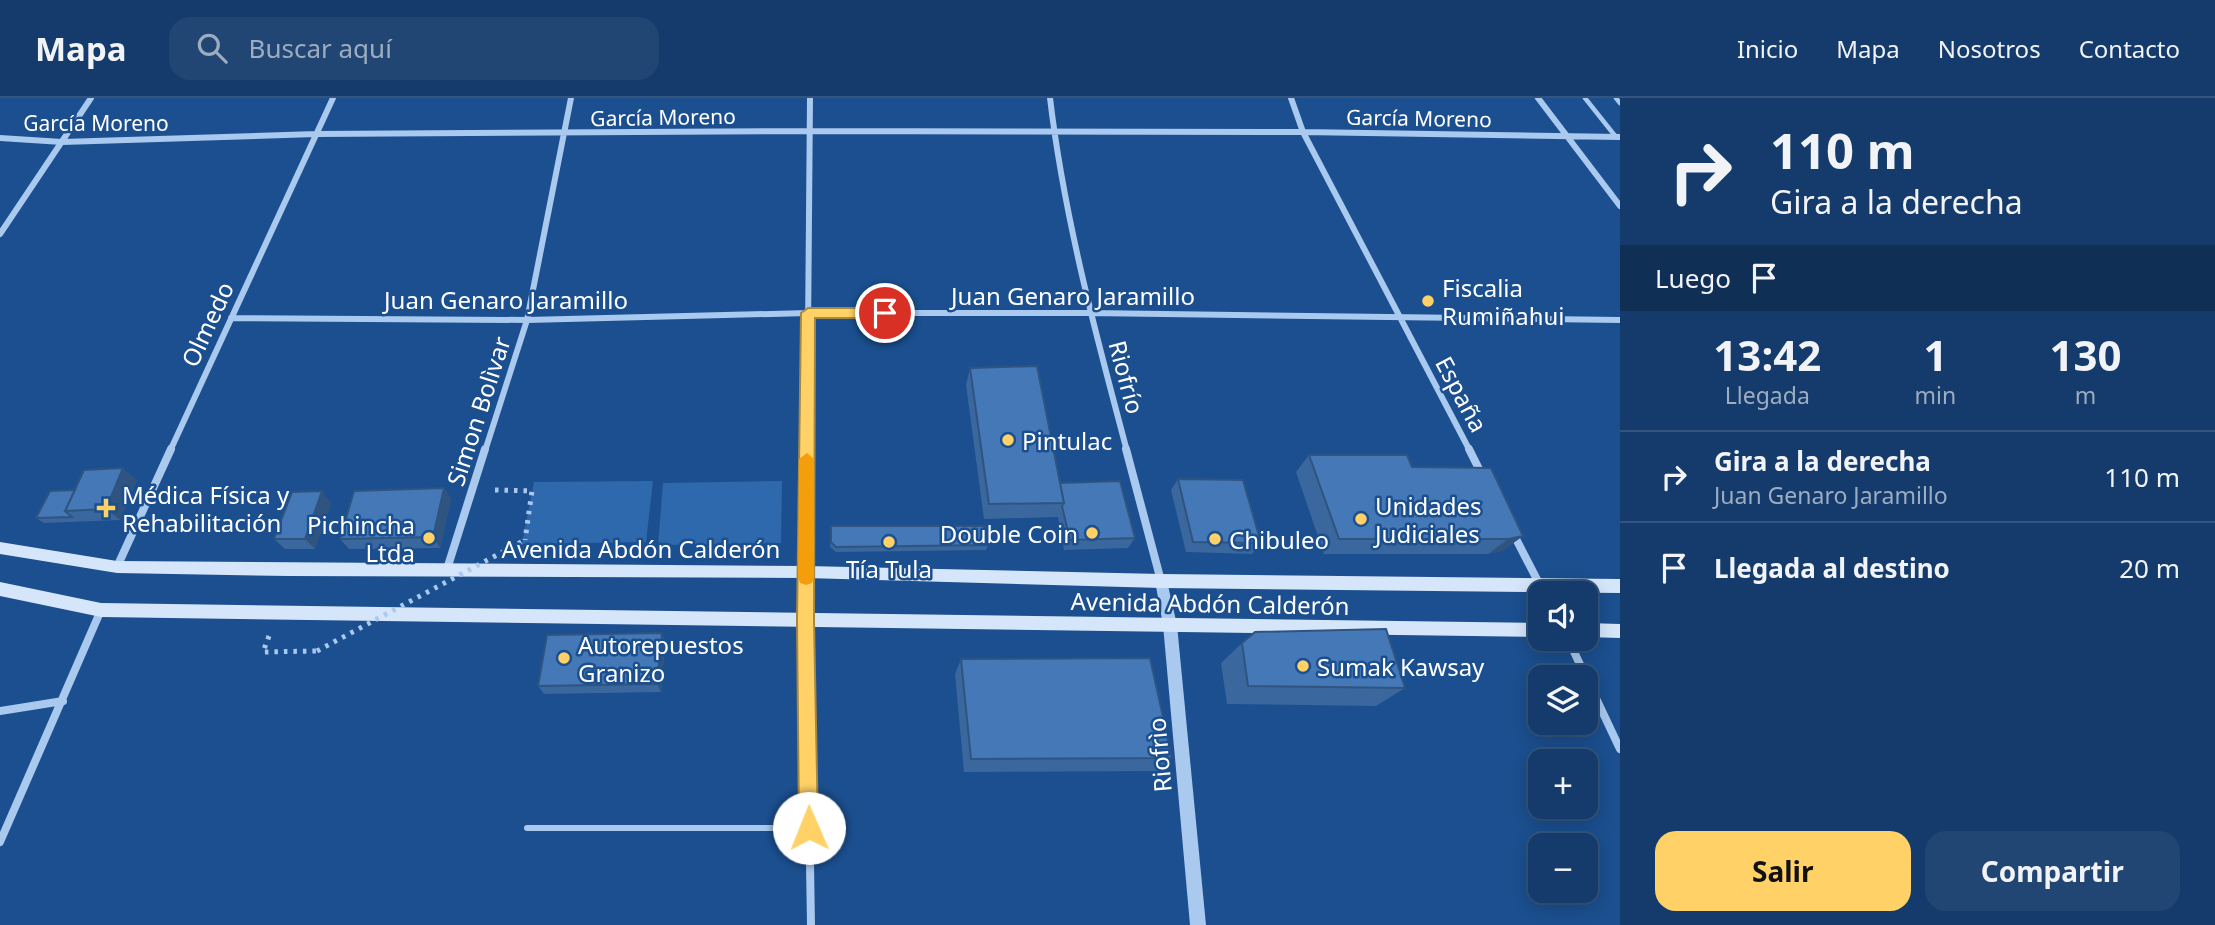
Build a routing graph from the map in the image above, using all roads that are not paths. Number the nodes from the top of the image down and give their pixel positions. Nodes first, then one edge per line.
1 (91, 98) edge
2 (333, 98) edge
3 (570, 98) edge
4 (810, 98) edge
5 (1050, 98) edge
6 (1291, 98) edge
7 (1538, 98) edge
8 (1585, 98) edge
9 (1616, 98) edge
10 (1620, 103) edge
11 (809, 131) junction
12 (1054, 131) junction
13 (1303, 132) junction
14 (316, 134) junction
15 (564, 135) junction
16 (1566, 135) junction
17 (1618, 137) edge
18 (0, 138) edge
19 (62, 142) junction
20 (1620, 206) edge
21 (0, 234) edge
22 (808, 313) junction
23 (1090, 313) junction
24 (1400, 317) junction
25 (231, 318) junction
26 (527, 320) junction
27 (1620, 320) edge
28 (1489, 488) edge
29 (1508, 524) edge
30 (0, 548) edge
31 (117, 566) junction
32 (447, 569) junction
33 (806, 572) junction
34 (1161, 581) junction
35 (1538, 581) edge
36 (1620, 586) edge
37 (1598, 587) edge
38 (0, 589) edge
39 (1528, 589) edge
40 (101, 610) junction
41 (806, 620) junction
42 (1170, 625) junction
43 (1528, 630) edge
44 (1598, 630) edge
45 (1620, 631) edge
46 (1574, 651) edge
47 (63, 701) junction
48 (0, 711) edge
49 (1620, 749) edge
50 (527, 828) dead end
51 (809, 828) junction
52 (0, 842) edge
53 (811, 925) edge
54 (1198, 925) edge

1 - 19 street
2 - 14 street, Olmedo
3 - 15 street, Simon Bolìvar
4 - 11 street
5 - 12 street, Riofrío
6 - 13 street, España
7 - 16 street
8 - 17 lane
9 - 10 lane
11 - 12 street, García Moreno
11 - 15 street, García Moreno
11 - 22 street
12 - 13 street, García Moreno
12 - 23 street, Riofrío
13 - 16 street, García Moreno
13 - 24 street, España
14 - 15 street, García Moreno
14 - 19 street, García Moreno
14 - 25 street, Olmedo
15 - 26 street, Simon Bolìvar
16 - 17 street, García Moreno
16 - 20 street
18 - 19 street, García Moreno
19 - 21 street
22 - 23 street, Juan Genaro Jaramillo
22 - 26 street, Juan Genaro Jaramillo
22 - 33 street
23 - 24 street, Juan Genaro Jaramillo
23 - 34 street, Riofrío
24 - 27 street, Juan Genaro Jaramillo
24 - 28 street, España
25 - 26 street, Juan Genaro Jaramillo
25 - 31 street, Olmedo
26 - 32 street, Simon Bolìvar
29 - 35 street
30 - 31 main road, Avenida Abdón Calderón
31 - 32 main road, Avenida Abdón Calderón
32 - 33 main road, Avenida Abdón Calderón
33 - 34 main road, Avenida Abdón Calderón
33 - 41 street
34 - 39 main road, Avenida Abdón Calderón
34 - 42 street, Riofrìo
36 - 37 main road, Avenida Abdón Calderón
38 - 40 main road, Avenida Abdón Calderón
40 - 41 main road, Avenida Abdón Calderón
40 - 47 street
41 - 42 main road, Avenida Abdón Calderón
41 - 51 street
42 - 43 main road, Avenida Abdón Calderón
42 - 54 street, Riofrìo
44 - 45 main road
46 - 49 street
47 - 48 street
47 - 52 street
50 - 51 lane
51 - 53 street

